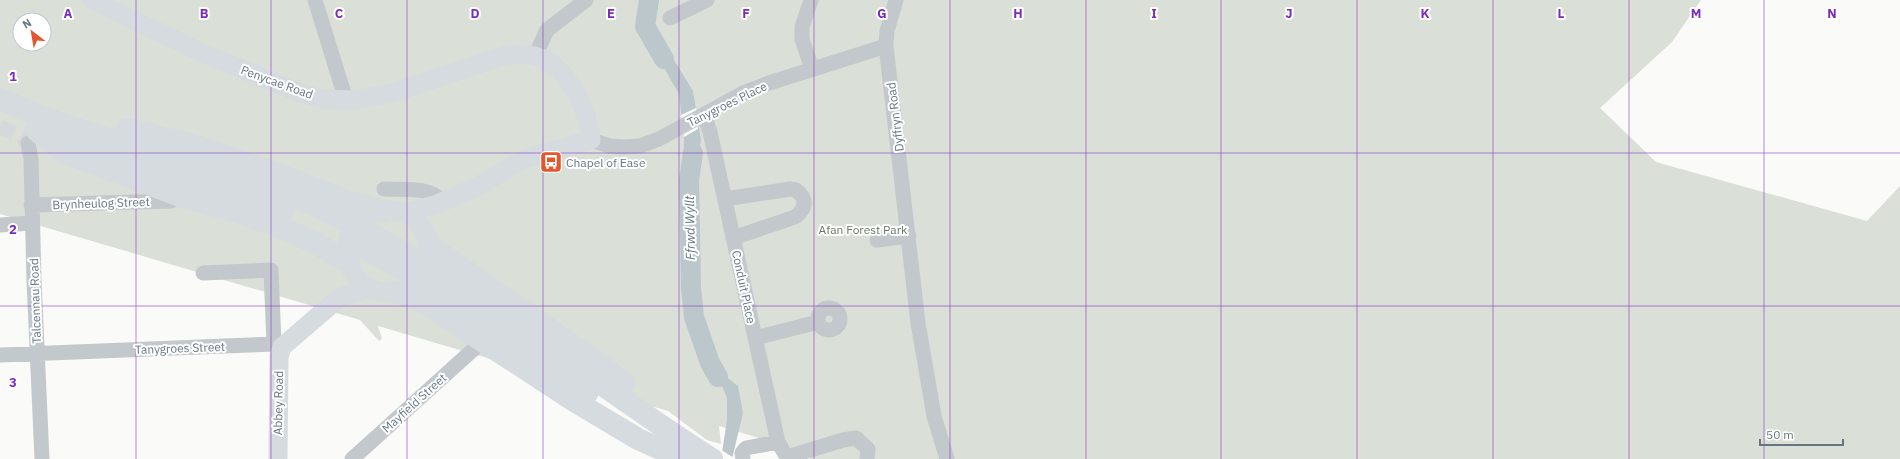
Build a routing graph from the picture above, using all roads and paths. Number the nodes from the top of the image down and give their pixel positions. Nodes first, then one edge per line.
1 (92, 0) edge
2 (315, 0) edge
3 (586, 0) edge
4 (708, 0) edge
5 (811, 0) edge
6 (896, 0) edge
7 (670, 18) dead end
8 (886, 46) junction
9 (535, 56) junction
10 (812, 69) junction
11 (0, 99) edge
12 (346, 100) junction
13 (0, 115) edge
14 (701, 116) junction
15 (35, 130) junction
16 (591, 140) junction
17 (384, 189) dead end
18 (725, 199) junction
19 (171, 201) dead end
20 (439, 202) junction
21 (31, 205) junction
22 (383, 211) junction
23 (406, 213) junction
24 (32, 223) junction
25 (0, 225) edge
26 (426, 236) junction
27 (908, 236) junction
28 (733, 238) junction
29 (877, 240) dead end
30 (349, 265) junction
31 (203, 273) dead end
32 (370, 288) junction
33 (394, 292) junction
34 (340, 297) junction
35 (818, 322) dead end
36 (755, 338) junction
37 (278, 346) junction
38 (475, 348) dead end
39 (37, 354) junction
40 (0, 355) edge
41 (778, 442) junction
42 (691, 453) edge
43 (42, 459) edge
44 (278, 459) edge
45 (352, 459) edge
46 (743, 459) edge
47 (788, 459) edge
48 (867, 459) edge
49 (946, 459) edge

1 - 12 main road, Penycae Road
2 - 12 street
3 - 9 street
4 - 7 street
5 - 10 street
6 - 8 street, Dyffryn Road
8 - 10 street, Tanygroes Place
8 - 27 street, Dyffryn Road
9 - 12 main road, Penycae Road
9 - 16 main road, Penycae Road
10 - 14 street, Tanygroes Place
11 - 15 highway
13 - 15 highway
14 - 16 street, Tanygroes Place
14 - 18 street, Conduit Place
15 - 21 street, Talcennau Road
15 - 22 highway
15 - 30 highway
15 - 42 highway
16 - 20 main road
17 - 20 street
18 - 28 street, Conduit Place
18 - 28 street
19 - 21 street, Brynheulog Street
20 - 23 main road
20 - 26 main road
21 - 24 street, Talcennau Road
22 - 23 main road
22 - 30 main road
23 - 26 main road
24 - 25 street
24 - 39 street, Talcennau Road
26 - 33 main road
26 - 42 highway
27 - 29 street
27 - 49 street, Dyffryn Road
28 - 36 street, Conduit Place
30 - 32 main road
30 - 34 main road
31 - 37 street
32 - 33 main road
32 - 34 main road
33 - 42 highway
34 - 37 main road
35 - 36 street
36 - 41 street, Conduit Place
37 - 39 street, Tanygroes Street
37 - 44 main road, Abbey Road
38 - 45 street, Mayfield Street
39 - 40 street, Tanygroes Street
39 - 43 street, Talcennau Road
41 - 46 street
41 - 47 street, Conduit Place
47 - 48 street

